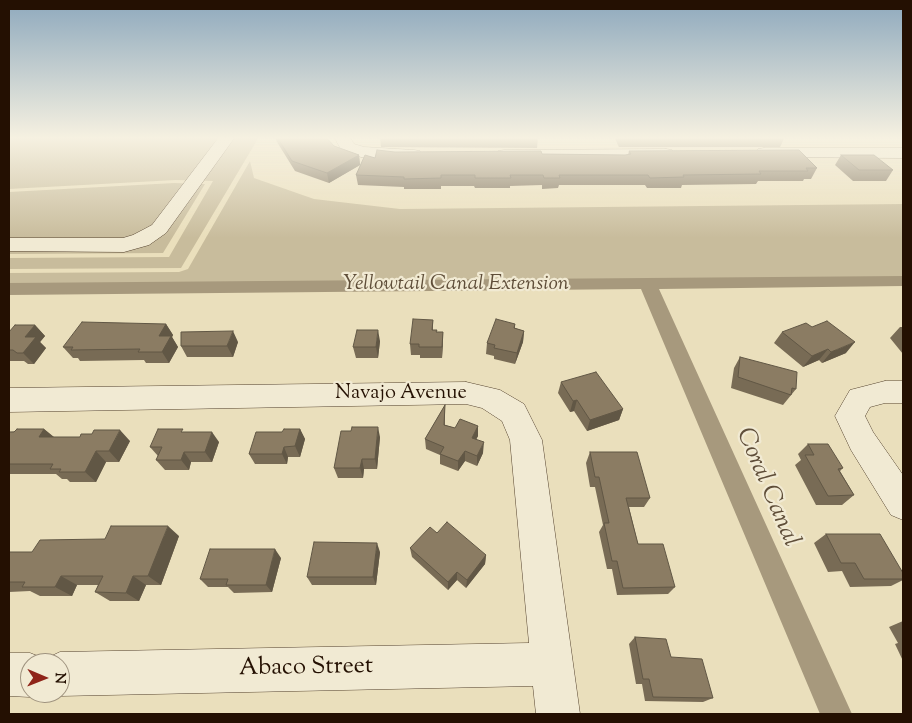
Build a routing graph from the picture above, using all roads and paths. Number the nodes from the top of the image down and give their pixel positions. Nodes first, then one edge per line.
1 (202, 171) edge
2 (9, 246) edge
3 (903, 392) edge
4 (9, 400) edge
5 (903, 504) edge
6 (552, 664) junction
7 (70, 674) edge
8 (558, 714) edge

1 - 2 street
3 - 5 street
4 - 6 street, Navajo Avenue
6 - 7 street, Abaco Street
6 - 8 street, Navajo Avenue

